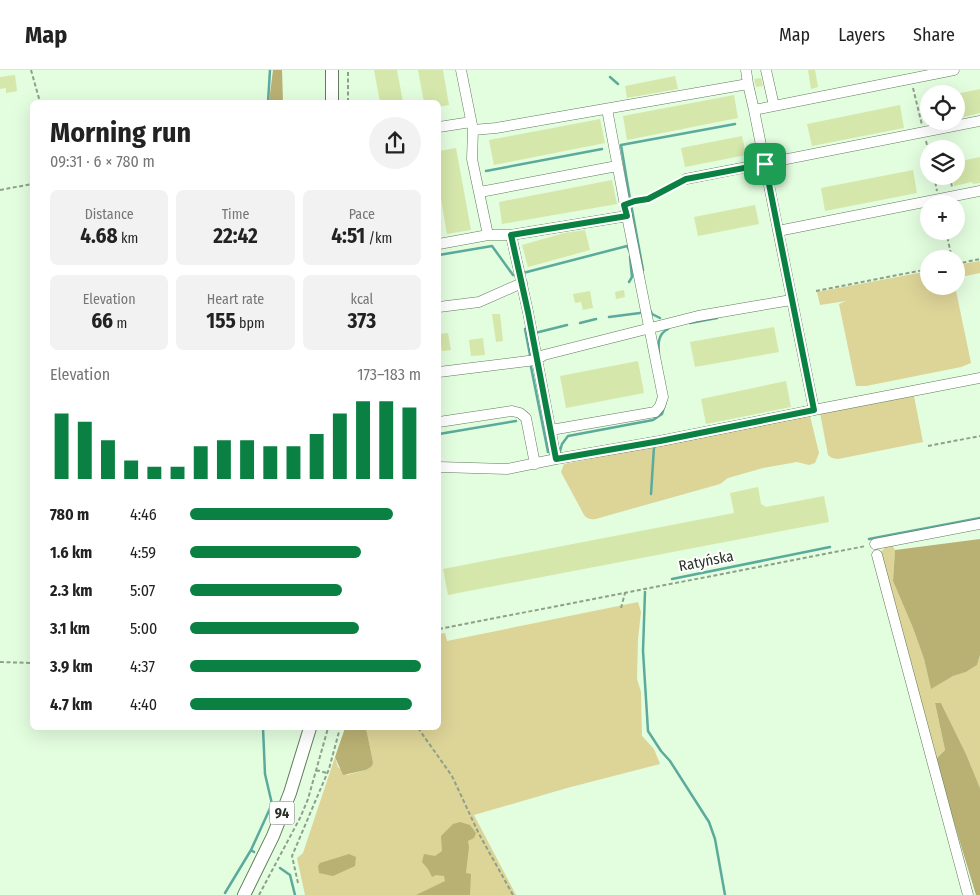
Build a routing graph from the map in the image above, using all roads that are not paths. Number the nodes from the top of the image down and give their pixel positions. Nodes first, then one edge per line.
1 (332, 70) edge
2 (462, 70) edge
3 (746, 70) edge
4 (766, 70) edge
5 (954, 70) edge
6 (748, 84) junction
7 (332, 100) edge
8 (774, 106) junction
9 (607, 109) junction
10 (754, 110) junction
11 (980, 121) edge
12 (472, 126) junction
13 (441, 127) edge
14 (765, 164) junction
15 (617, 166) junction
16 (686, 179) road end
17 (480, 192) junction
18 (980, 192) edge
19 (626, 211) junction
20 (778, 231) junction
21 (488, 235) junction
22 (511, 235) junction
23 (441, 244) edge
24 (522, 283) junction
25 (791, 300) junction
26 (441, 307) edge
27 (649, 328) junction
28 (536, 360) junction
29 (441, 372) edge
30 (980, 378) edge
31 (814, 410) junction
32 (441, 422) edge
33 (552, 430) junction
34 (556, 459) junction
35 (534, 464) junction
36 (441, 467) edge
37 (980, 524) edge
38 (309, 730) edge
39 (244, 895) edge
40 (968, 895) edge

1 - 7 main road
2 - 12 lane
3 - 6 lane
4 - 8 lane
5 - 8 lane
6 - 9 lane
6 - 10 lane
8 - 10 lane
9 - 12 lane
9 - 15 lane
10 - 14 lane
11 - 14 lane
12 - 13 lane
12 - 17 lane
14 - 16 lane
14 - 20 lane
15 - 17 lane
15 - 19 lane
17 - 21 lane
18 - 20 lane
19 - 22 lane
19 - 27 lane
20 - 25 lane
21 - 22 lane
21 - 23 lane
22 - 24 lane
24 - 26 lane
24 - 28 lane
25 - 27 lane
25 - 31 lane
27 - 28 lane
27 - 33 lane
28 - 29 lane
28 - 33 lane
30 - 31 lane
31 - 34 lane
32 - 35 lane
33 - 34 lane
34 - 35 lane
35 - 36 lane
37 - 40 lane
38 - 39 main road, 94

